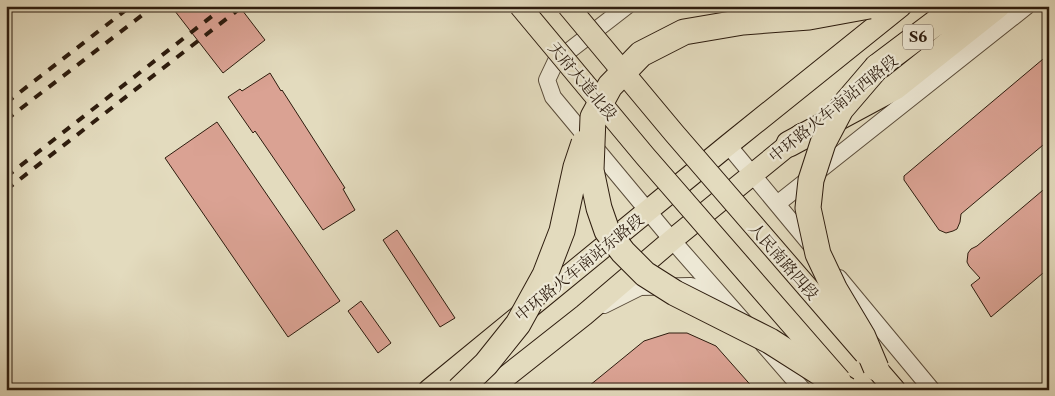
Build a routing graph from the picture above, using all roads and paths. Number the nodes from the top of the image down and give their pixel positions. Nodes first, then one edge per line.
1 (520, 6) edge
2 (568, 6) edge
3 (627, 6) edge
4 (901, 6) edge
5 (960, 6) edge
6 (997, 6) edge
7 (1028, 6) edge
8 (873, 12) edge
9 (593, 117) junction
10 (728, 144) junction
11 (789, 144) junction
12 (752, 173) junction
13 (777, 204) junction
14 (648, 211) junction
15 (672, 240) junction
16 (723, 298) junction
17 (584, 315) junction
18 (876, 368) junction
19 (429, 390) edge
20 (459, 390) edge
21 (489, 390) edge
22 (803, 390) edge
23 (848, 390) edge
24 (895, 390) edge
25 (932, 390) edge

1 - 23 main road, 天府大道北段, bridge
2 - 18 main road, 人民南路四段, bridge
3 - 14 street
4 - 8 main road
5 - 11 main road, 中环路火车南站西路段
5 - 18 highway, S6, bridge
6 - 11 highway
7 - 13 street
8 - 9 highway, bridge
8 - 10 main road
9 - 20 highway, bridge
9 - 23 highway, bridge
10 - 12 street, 人民南路四段
10 - 14 main road, 中环路火车南站东路段
11 - 12 main road, 中环路火车南站西路段
12 - 13 street, 人民南路四段
12 - 15 main road
13 - 25 street, 人民南路四段
14 - 15 street
14 - 19 main road, 中环路火车南站东路段
15 - 16 street
15 - 17 main road
16 - 17 street
16 - 22 street
17 - 21 main road
18 - 24 main road, 人民南路四段

